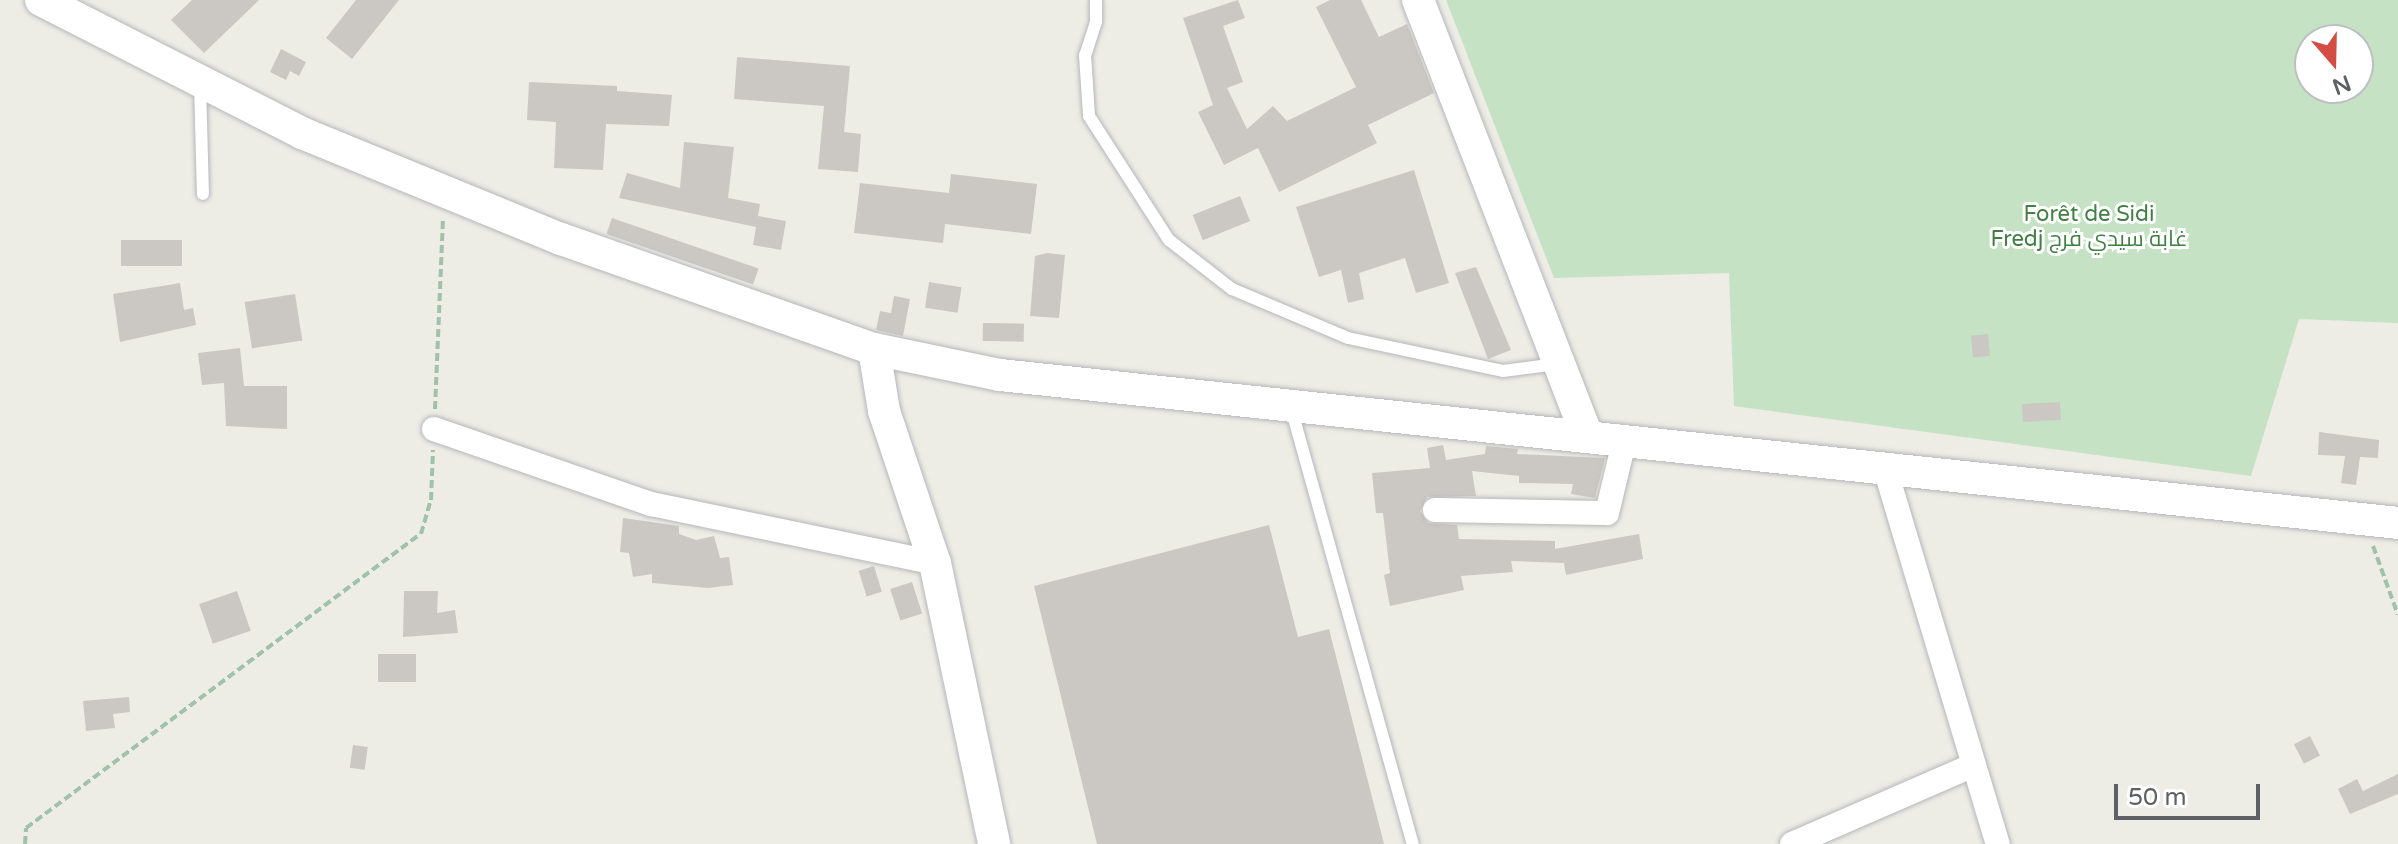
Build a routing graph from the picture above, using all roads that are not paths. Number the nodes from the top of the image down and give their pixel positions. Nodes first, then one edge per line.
1 (1096, 0) edge
2 (1418, 0) edge
3 (61, 4) edge
4 (200, 80) junction
5 (203, 194) dead end
6 (874, 349) junction
7 (1560, 364) junction
8 (1290, 405) junction
9 (434, 429) road end
10 (1587, 435) junction
11 (1625, 438) junction
12 (1884, 465) junction
13 (1435, 510) dead end
14 (2398, 523) edge
15 (935, 563) junction
16 (1974, 765) junction
17 (994, 844) edge
18 (1413, 844) edge
19 (1792, 844) edge
20 (1998, 844) edge

1 - 7 lane
2 - 7 main road
3 - 4 main road
4 - 5 lane
4 - 6 main road
6 - 8 main road
6 - 15 main road
7 - 10 main road
8 - 10 main road
8 - 18 lane
9 - 15 street
10 - 11 main road
11 - 12 main road
11 - 13 street
12 - 14 main road
12 - 16 street
15 - 17 main road
16 - 19 street
16 - 20 street

